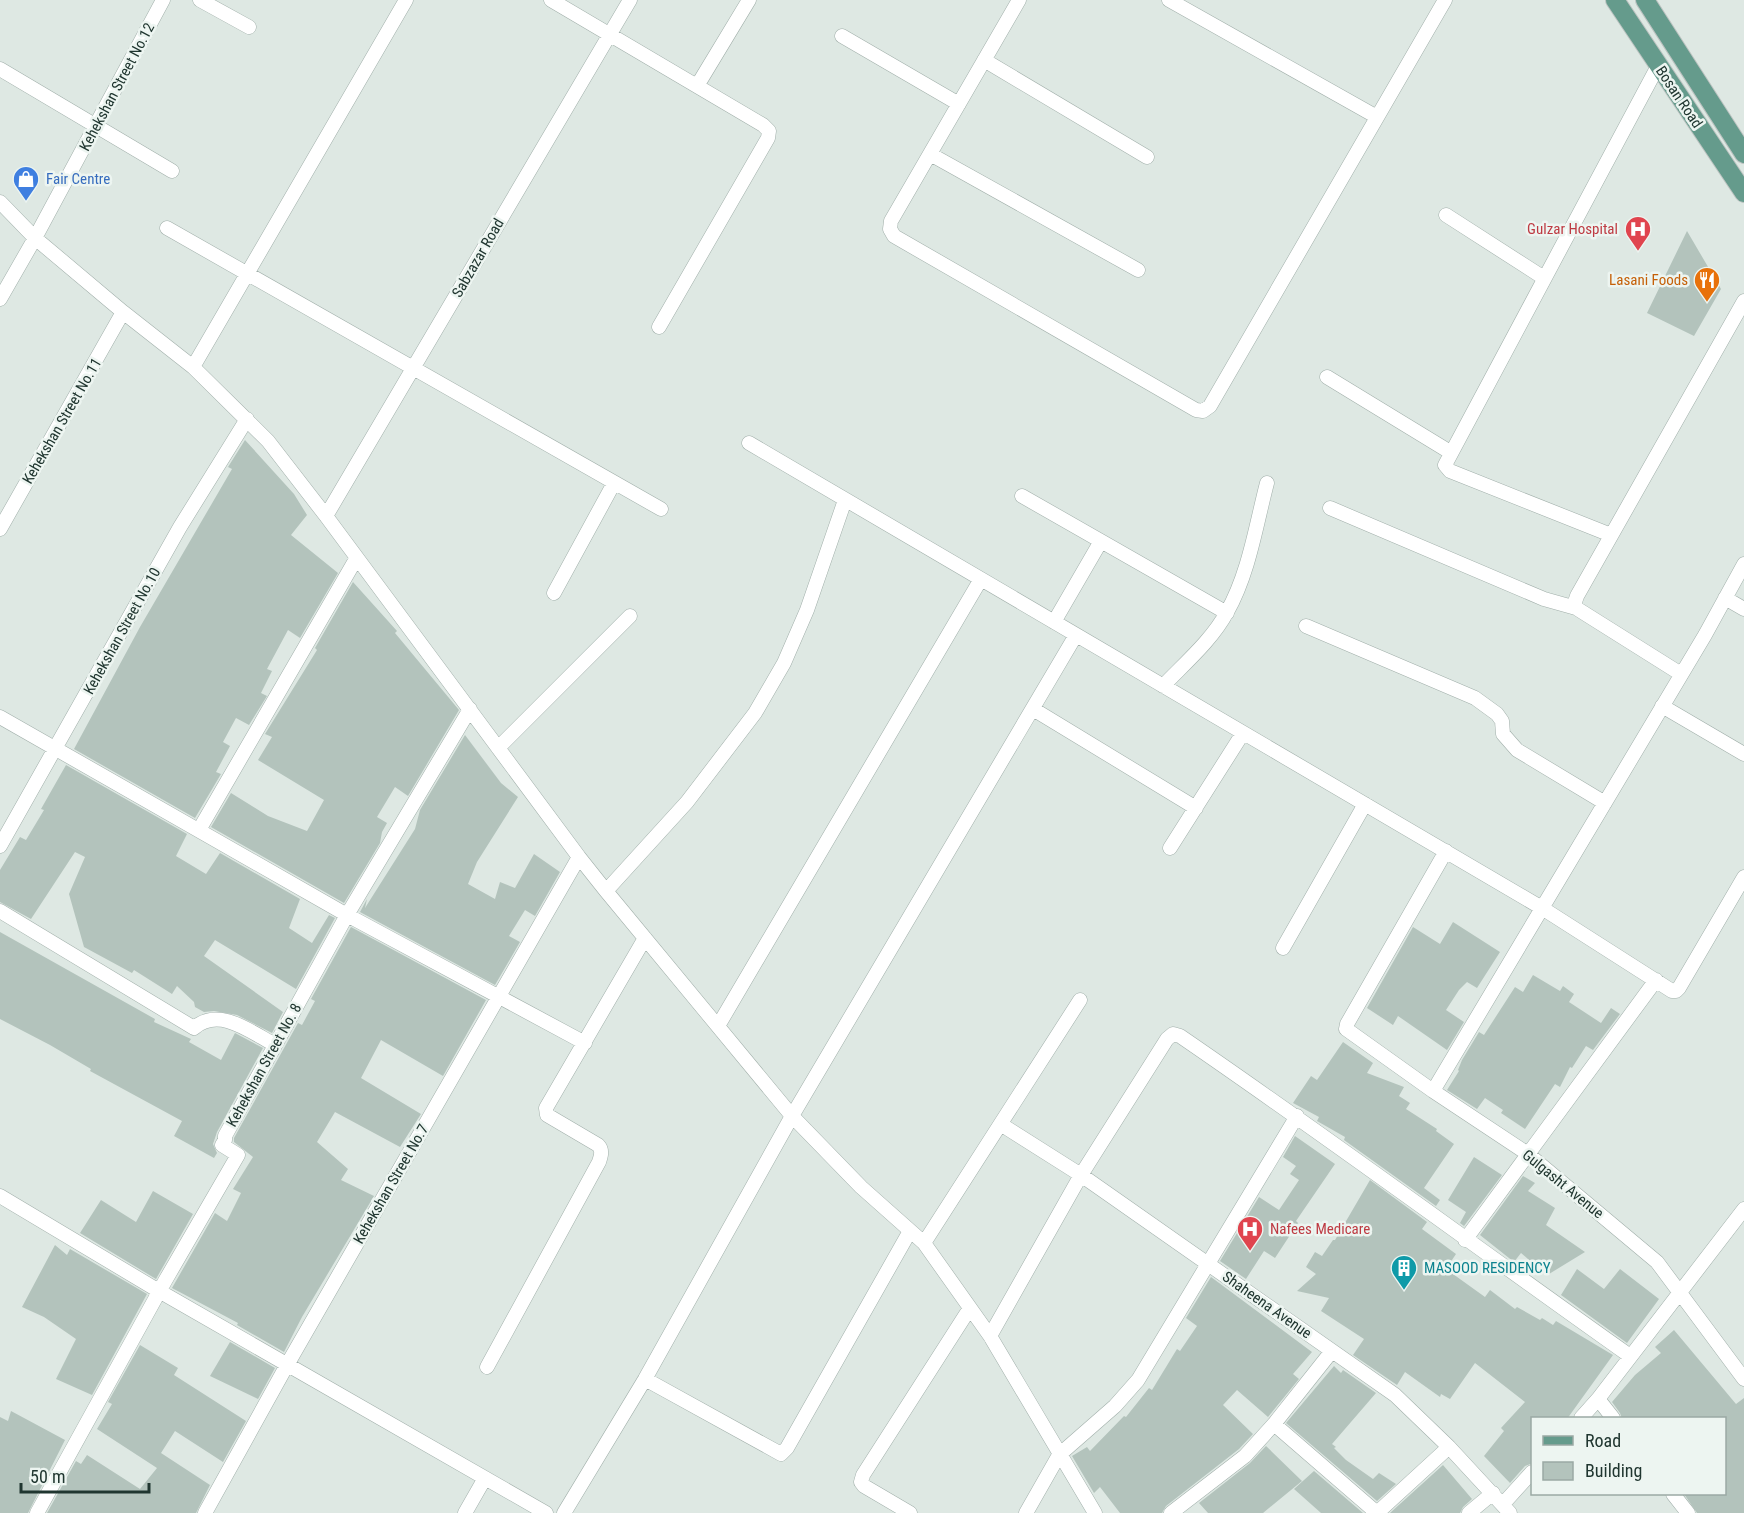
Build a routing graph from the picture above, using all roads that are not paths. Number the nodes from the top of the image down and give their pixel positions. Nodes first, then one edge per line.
1 (163, 0) edge
2 (200, 0) edge
3 (406, 0) edge
4 (551, 0) edge
5 (630, 0) edge
6 (749, 0) edge
7 (1019, 0) edge
8 (1169, 0) edge
9 (1445, 0) edge
10 (1615, 0) edge
11 (1645, 0) edge
12 (249, 27) dead end
13 (609, 34) junction
14 (842, 36) dead end
15 (984, 60) junction
16 (1658, 66) junction
17 (0, 69) edge
18 (697, 86) junction
19 (959, 104) junction
20 (1377, 117) junction
21 (95, 126) junction
22 (930, 154) junction
23 (1744, 154) edge
24 (1147, 157) dead end
25 (172, 171) dead end
26 (1744, 193) edge
27 (0, 202) edge
28 (1446, 215) dead end
29 (167, 228) dead end
30 (35, 238) junction
31 (1138, 270) dead end
32 (248, 274) junction
33 (1544, 278) junction
34 (0, 299) edge
35 (1744, 301) edge
36 (123, 312) junction
37 (659, 327) dead end
38 (193, 368) junction
39 (413, 368) junction
40 (1328, 377) dead end
41 (247, 419) junction
42 (749, 443) dead end
43 (1450, 452) junction
44 (614, 483) junction
45 (1267, 483) dead end
46 (1022, 496) dead end
47 (845, 500) junction
48 (1330, 508) dead end
49 (661, 509) dead end
50 (326, 516) junction
51 (0, 529) edge
52 (1611, 535) junction
53 (1101, 541) junction
54 (356, 559) junction
55 (1744, 564) edge
56 (981, 579) junction
57 (554, 593) dead end
58 (1725, 598) junction
59 (1576, 608) junction
60 (1744, 609) edge
61 (1227, 613) junction
62 (630, 616) dead end
63 (1054, 622) junction
64 (1306, 626) dead end
65 (1076, 635) junction
66 (1681, 674) junction
67 (1163, 686) junction
68 (1662, 706) junction
69 (470, 709) junction
70 (1033, 709) junction
71 (0, 717) edge
72 (1244, 733) junction
73 (498, 748) junction
74 (56, 749) junction
75 (1744, 754) edge
76 (1605, 803) junction
77 (1365, 804) junction
78 (1196, 808) junction
79 (199, 830) junction
80 (0, 846) edge
81 (1170, 848) dead end
82 (1446, 851) junction
83 (579, 857) junction
84 (1744, 877) edge
85 (606, 891) junction
86 (1542, 908) junction
87 (0, 910) edge
88 (347, 915) junction
89 (645, 938) junction
90 (1283, 948) dead end
91 (1656, 980) junction
92 (499, 996) junction
93 (1080, 1000) dead end
94 (717, 1026) junction
95 (585, 1043) junction
96 (275, 1045) junction
97 (1433, 1091) junction
98 (792, 1116) junction
99 (1297, 1116) junction
100 (1002, 1125) junction
101 (1528, 1154) junction
102 (1081, 1175) junction
103 (0, 1196) edge
104 (1744, 1209) edge
105 (910, 1231) junction
106 (1465, 1240) junction
107 (924, 1243) junction
108 (1208, 1264) junction
109 (159, 1291) junction
110 (1681, 1293) junction
111 (970, 1308) junction
112 (990, 1336) junction
113 (1332, 1351) junction
114 (1630, 1356) junction
115 (287, 1365) junction
116 (487, 1366) dead end
117 (1744, 1378) edge
118 (645, 1379) junction
119 (1598, 1400) junction
120 (1583, 1417) edge
121 (1611, 1417) edge
122 (1274, 1424) junction
123 (1449, 1447) junction
124 (1059, 1455) junction
125 (1531, 1475) edge
126 (485, 1478) junction
127 (1492, 1493) junction
128 (1674, 1495) edge
129 (1507, 1509) edge
130 (907, 1512) edge
131 (37, 1513) edge
132 (205, 1513) edge
133 (465, 1513) edge
134 (546, 1513) edge
135 (564, 1513) edge
136 (1026, 1513) edge
137 (1095, 1513) edge
138 (1171, 1513) edge
139 (1377, 1513) edge
140 (1469, 1513) edge
141 (1688, 1513) edge

1 - 21 street, Kehekshan Street No.12
2 - 12 street
3 - 32 street
4 - 13 street
5 - 13 street, Sabzazar Road
6 - 18 street
7 - 15 street
8 - 20 street
9 - 20 street
10 - 16 main road, Bosan Road
11 - 23 main road, Bosan Road
13 - 18 street
13 - 39 street, Sabzazar Road
14 - 19 street
15 - 19 street
15 - 24 street
16 - 26 main road, Bosan Road
16 - 33 street
17 - 21 street
18 - 37 street
19 - 22 street
20 - 22 street
21 - 25 street
21 - 30 street, Kehekshan Street No.12
22 - 31 street
27 - 30 street
28 - 33 street
29 - 32 street
30 - 34 street, Kehekshan Street No.12
30 - 36 street
32 - 38 street
32 - 39 street
33 - 43 street
35 - 52 street
36 - 38 street
36 - 51 street, Kehekshan Street No.11
38 - 41 street
39 - 44 street
39 - 50 street, Sabzazar Road
40 - 43 street
41 - 50 street
41 - 74 street, Kehekshan Street No.10
42 - 47 street
43 - 52 street
44 - 49 street
44 - 57 street
45 - 61 street
46 - 53 street
47 - 56 street
47 - 85 street
48 - 59 street
50 - 54 street
52 - 59 street
53 - 61 street
53 - 63 street
54 - 69 street
54 - 79 street
55 - 58 street
56 - 63 street
56 - 94 street
58 - 60 street
58 - 66 street
59 - 66 street
61 - 67 street
62 - 73 street
63 - 65 street
64 - 76 street
65 - 67 street
65 - 70 street
66 - 68 street
67 - 72 street
68 - 75 street
68 - 76 street
69 - 73 street
69 - 88 street, Kehekshan Street No. 8
70 - 78 street
70 - 98 street
71 - 74 street
72 - 77 street
72 - 78 street
73 - 83 street
74 - 79 street
74 - 80 street, Kehekshan Street No.10
76 - 86 street
77 - 82 street
77 - 90 street
78 - 81 street
79 - 88 street
82 - 86 street
82 - 97 street, Gulgasht Avenue
83 - 85 street
83 - 92 street, Kehekshan Street No.7
84 - 91 street
85 - 89 street
86 - 91 street
86 - 97 street
87 - 96 street
88 - 92 street
88 - 96 street, Kehekshan Street No. 8
89 - 94 street
89 - 95 street
91 - 101 street
92 - 95 street
92 - 115 street, Kehekshan Street No.7
93 - 100 street
94 - 98 street
95 - 116 street
96 - 109 street, Kehekshan Street No. 8
97 - 101 street, Gulgasht Avenue
98 - 105 street
98 - 118 street
99 - 102 street
99 - 106 street
99 - 108 street
100 - 102 street, Shaheena Avenue
100 - 107 street
101 - 106 street
101 - 110 street, Gulgasht Avenue
102 - 108 street, Shaheena Avenue
102 - 112 street
103 - 109 street
104 - 110 street
105 - 107 street
105 - 118 street
106 - 114 street
107 - 111 street
108 - 113 street, Shaheena Avenue
108 - 124 street
109 - 115 street
109 - 131 street, Kehekshan Street No. 8
110 - 114 street
110 - 117 street, Gulgasht Avenue
111 - 112 street
111 - 130 street
112 - 124 street
113 - 122 street
113 - 123 street, Shaheena Avenue
114 - 119 street
115 - 126 street
115 - 132 street, Kehekshan Street No.7
118 - 135 street
119 - 120 street
119 - 121 street
122 - 138 street
122 - 139 street
123 - 127 street, Shaheena Avenue
123 - 139 street
124 - 136 street
124 - 137 street
125 - 129 street
126 - 133 street
126 - 134 street
127 - 129 street, Shaheena Avenue
127 - 140 street
128 - 141 street

